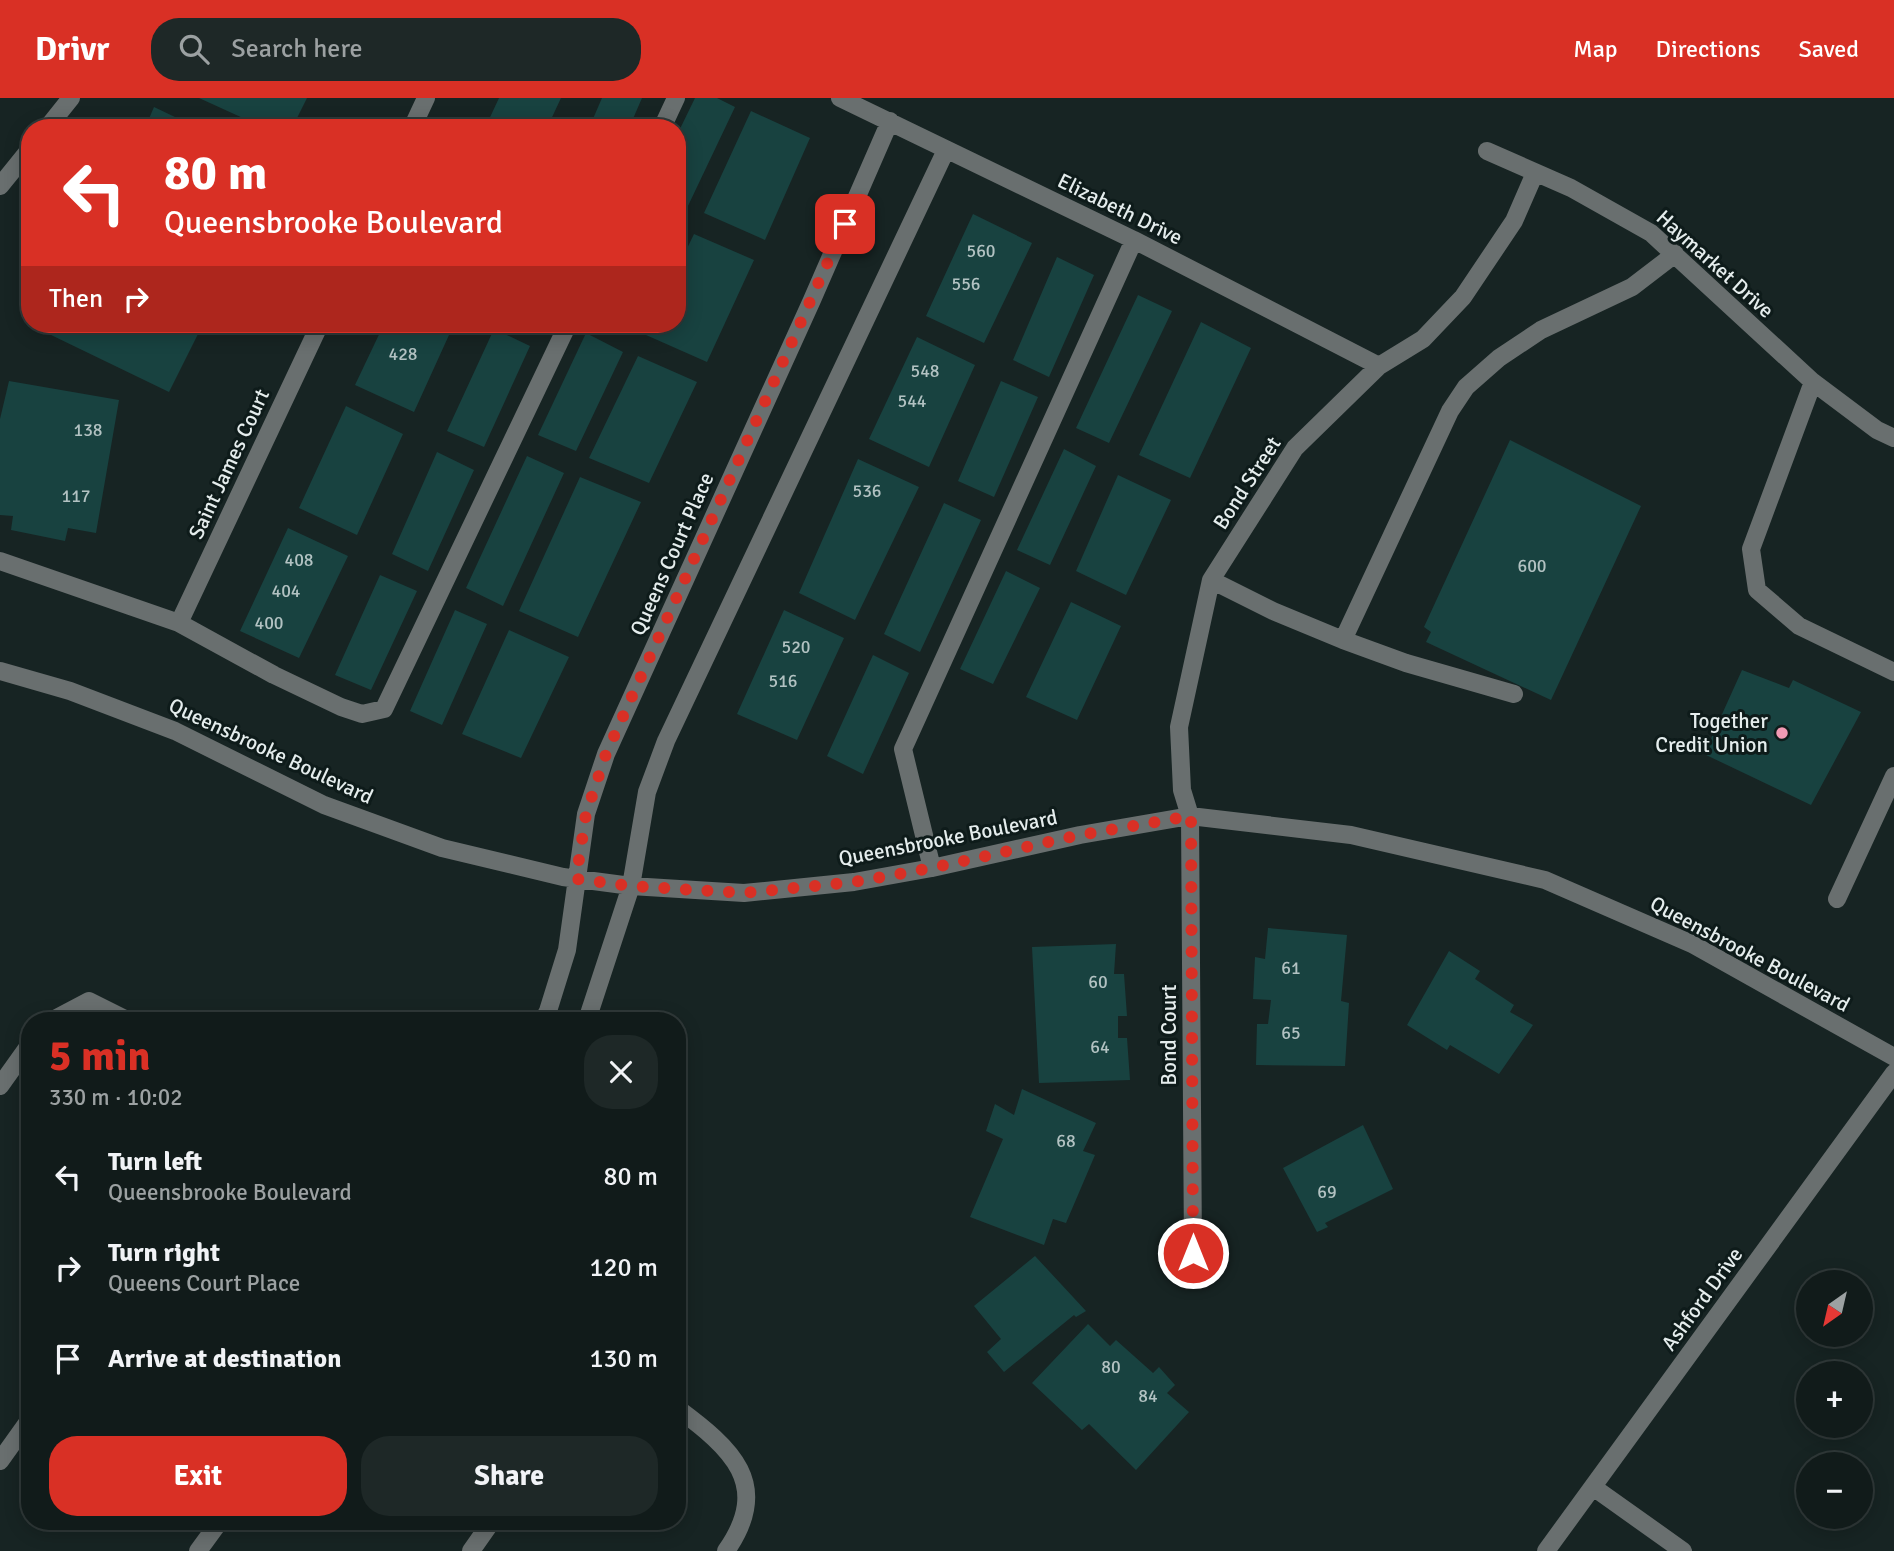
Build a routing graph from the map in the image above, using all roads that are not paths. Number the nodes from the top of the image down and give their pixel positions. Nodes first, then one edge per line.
1 (71, 98) edge
2 (426, 98) edge
3 (676, 98) edge
4 (840, 98) edge
5 (54, 119) edge
6 (416, 119) edge
7 (666, 119) edge
8 (890, 121) junction
9 (946, 150) junction
10 (1487, 151) dead end
11 (21, 160) edge
12 (1535, 173) junction
13 (0, 186) edge
14 (1134, 240) junction
15 (1675, 254) junction
16 (316, 333) edge
17 (564, 333) edge
18 (1379, 366) junction
19 (1813, 382) junction
20 (1894, 438) edge
21 (0, 561) edge
22 (1211, 580) junction
23 (179, 623) junction
24 (1343, 640) junction
25 (0, 671) edge
26 (1894, 672) edge
27 (1514, 694) dead end
28 (1894, 776) edge
29 (1191, 816) junction
30 (932, 868) junction
31 (576, 879) junction
32 (631, 886) junction
33 (1837, 899) dead end
34 (68, 1012) edge
35 (111, 1012) edge
36 (548, 1012) edge
37 (590, 1012) edge
38 (21, 1057) edge
39 (1894, 1057) edge
40 (1894, 1073) edge
41 (0, 1086) edge
42 (1193, 1253) dead end
43 (686, 1415) edge
44 (21, 1432) edge
45 (0, 1461) edge
46 (1593, 1487) junction
47 (213, 1530) edge
48 (486, 1530) edge
49 (198, 1551) edge
50 (471, 1551) edge
51 (726, 1551) edge
52 (1546, 1551) edge
53 (1683, 1551) edge

1 - 5 street
2 - 6 street
3 - 7 street
4 - 8 street, Elizabeth Drive
8 - 9 street, Elizabeth Drive
8 - 31 street, Queens Court Place
9 - 14 street, Elizabeth Drive
9 - 32 street
10 - 12 street, Haymarket Drive
11 - 13 street
12 - 15 street, Haymarket Drive
12 - 18 street, Bond Street
14 - 18 street, Elizabeth Drive
14 - 30 street
15 - 19 street, Haymarket Drive
15 - 24 street
16 - 23 street, Saint James Court
17 - 23 street
18 - 22 street, Bond Street
19 - 20 street, Haymarket Drive
19 - 26 street
21 - 23 street
22 - 24 street
22 - 29 street, Bond Street
24 - 27 street
25 - 31 street, Queensbrooke Boulevard
28 - 33 street
29 - 30 street, Queensbrooke Boulevard
29 - 39 street, Queensbrooke Boulevard
29 - 42 street, Bond Court
30 - 32 street, Queensbrooke Boulevard
31 - 32 street, Queensbrooke Boulevard
31 - 36 street, Queens Court Place
32 - 37 street
34 - 35 street
38 - 41 street
40 - 46 street, Ashford Drive
43 - 51 street
44 - 45 street
46 - 52 street, Ashford Drive
46 - 53 street
47 - 49 street
48 - 50 street

